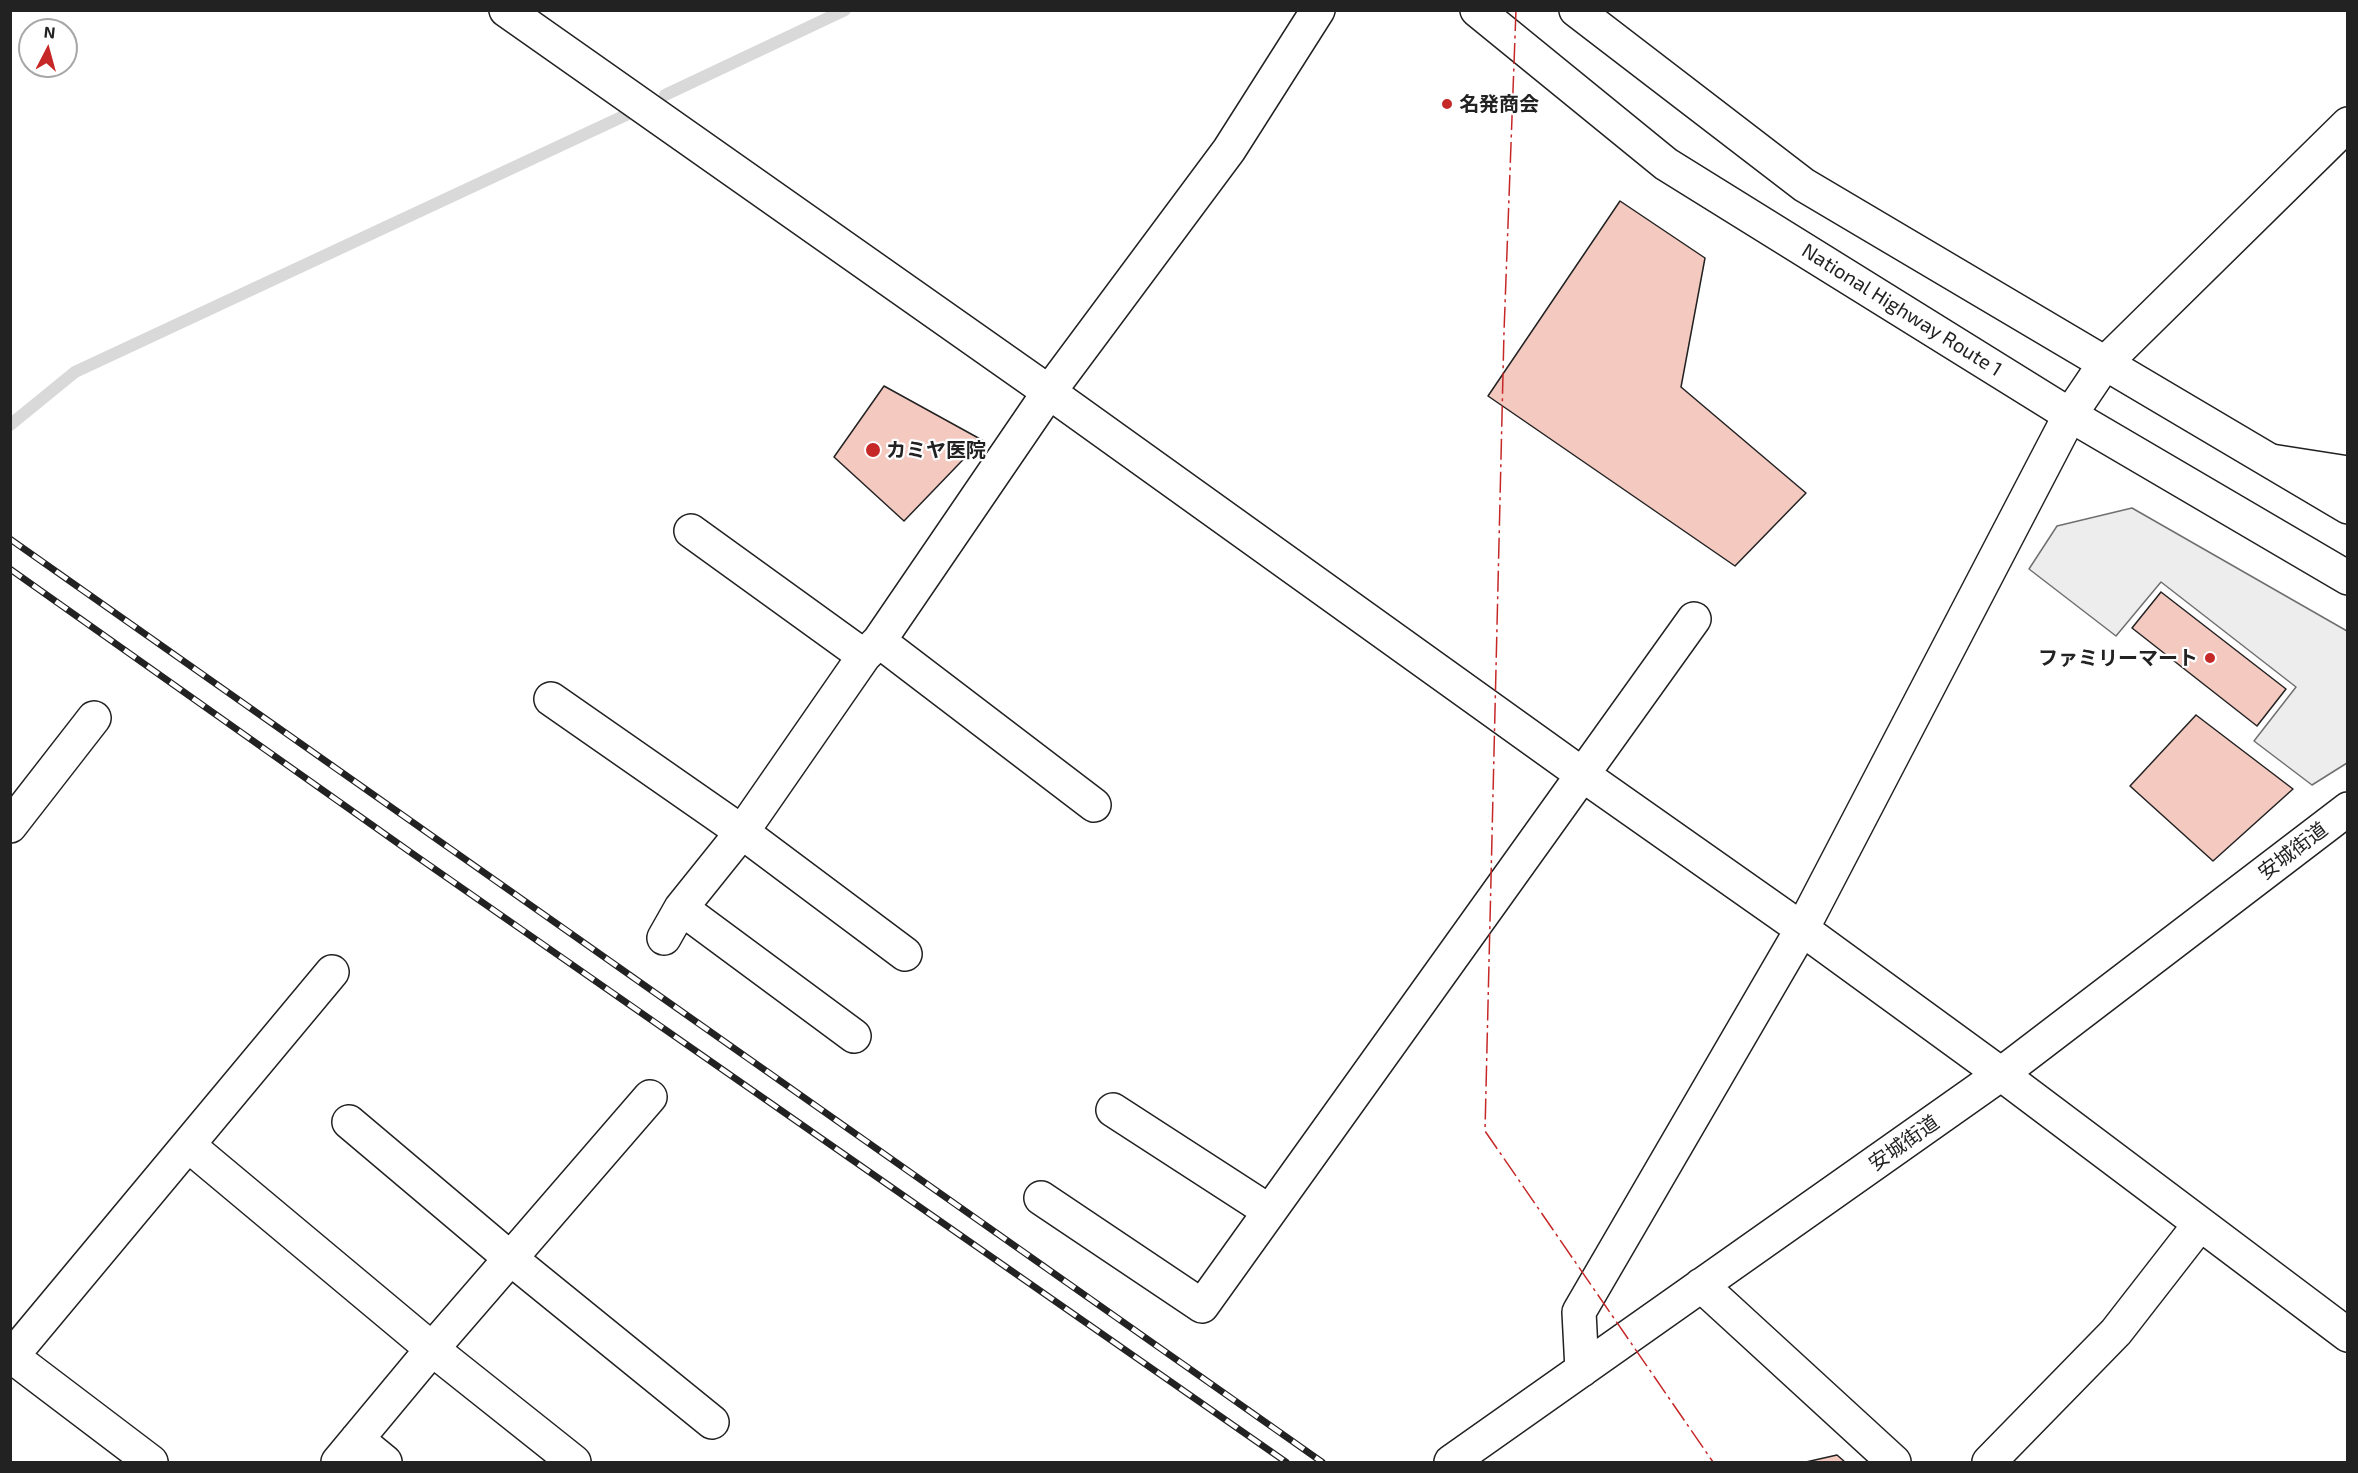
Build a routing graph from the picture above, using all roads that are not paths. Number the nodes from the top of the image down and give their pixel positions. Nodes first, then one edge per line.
1 (506, 10) edge
2 (1318, 10) edge
3 (1477, 10) edge
4 (1576, 10) edge
5 (2348, 124) edge
6 (2105, 363) junction
7 (1049, 392) junction
8 (2070, 415) junction
9 (2271, 461) junction
10 (2348, 473) edge
11 (2348, 507) edge
12 (691, 531) dead end
13 (2348, 578) edge
14 (1694, 619) dead end
15 (872, 649) junction
16 (551, 699) dead end
17 (94, 718) dead end
18 (1583, 775) junction
19 (1094, 805) dead end
20 (2348, 809) edge
21 (10, 826) edge
22 (742, 832) junction
23 (681, 908) junction
24 (1802, 929) junction
25 (664, 938) dead end
26 (905, 954) dead end
27 (332, 972) dead end
28 (854, 1036) dead end
29 (2001, 1074) junction
30 (650, 1096) dead end
31 (1113, 1110) dead end
32 (349, 1122) dead end
33 (188, 1145) junction
34 (1041, 1198) dead end
35 (1269, 1210) junction
36 (2200, 1224) junction
37 (510, 1258) junction
38 (1701, 1286) junction
39 (2348, 1335) edge
40 (432, 1348) junction
41 (11, 1355) edge
42 (1582, 1370) junction
43 (712, 1422) dead end
44 (347, 1451) edge
45 (151, 1462) edge
46 (385, 1462) edge
47 (574, 1462) edge
48 (1451, 1462) edge
49 (1894, 1462) edge
50 (1989, 1462) edge

1 - 7 main road
2 - 7 main road
3 - 8 main road, National Highway Route 1
4 - 6 main road
5 - 6 main road
6 - 8 main road
6 - 9 main road
7 - 15 main road
7 - 18 main road
8 - 13 main road, National Highway Route 1
8 - 24 main road
9 - 10 main road
9 - 11 main road
12 - 15 main road
14 - 18 main road
15 - 19 main road
15 - 22 main road
16 - 22 main road
17 - 21 main road
18 - 24 main road
18 - 35 main road
20 - 29 main road, 安城街道
22 - 23 main road
22 - 26 main road
23 - 25 main road
23 - 28 main road
24 - 29 main road
24 - 42 main road
27 - 33 main road
29 - 36 main road
29 - 38 main road, 安城街道
30 - 37 main road
31 - 35 main road
32 - 37 main road
33 - 40 main road
33 - 41 main road
34 - 35 main road
36 - 39 main road
36 - 50 main road
37 - 40 main road
37 - 43 main road
38 - 42 main road, 安城街道
38 - 49 main road
40 - 44 main road
40 - 47 main road
41 - 45 main road
42 - 48 main road, 安城街道
44 - 46 main road

